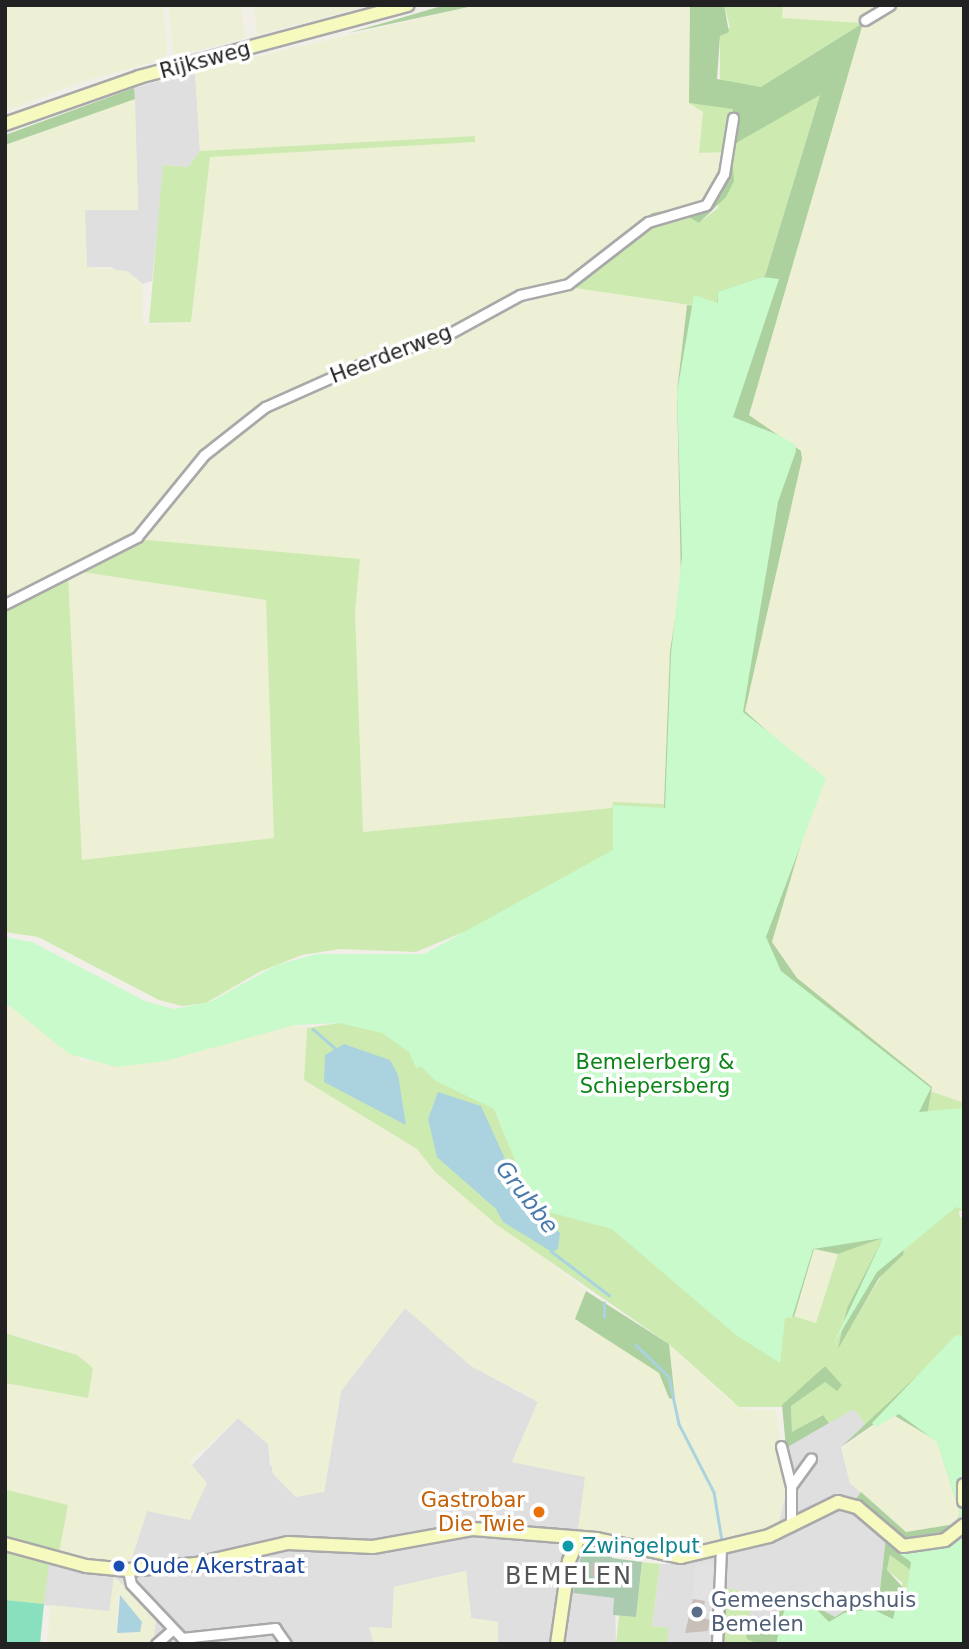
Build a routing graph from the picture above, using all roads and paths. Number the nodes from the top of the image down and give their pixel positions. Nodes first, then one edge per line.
1 (408, 5) edge
2 (890, 5) edge
3 (865, 20) dead end
4 (733, 118) dead end
5 (5, 124) edge
6 (5, 604) edge
7 (781, 1446) dead end
8 (811, 1458) dead end
9 (964, 1485) edge
10 (791, 1486) junction
11 (964, 1501) edge
12 (791, 1525) junction
13 (964, 1525) edge
14 (558, 1539) junction
15 (578, 1540) junction
16 (5, 1544) edge
17 (722, 1548) junction
18 (569, 1561) junction
19 (128, 1570) junction
20 (172, 1630) junction
21 (156, 1644) edge
22 (286, 1644) edge
23 (557, 1644) edge
24 (717, 1644) edge

1 - 5 street, Rijksweg
2 - 3 street
4 - 6 street, Heerderweg
7 - 10 street
8 - 10 street
9 - 11 street
10 - 12 street
12 - 13 street
12 - 17 street
14 - 15 street
14 - 18 street
14 - 19 street
15 - 17 street
15 - 18 street
16 - 19 street
17 - 24 street
18 - 23 street
19 - 20 street
20 - 21 street
20 - 22 street

